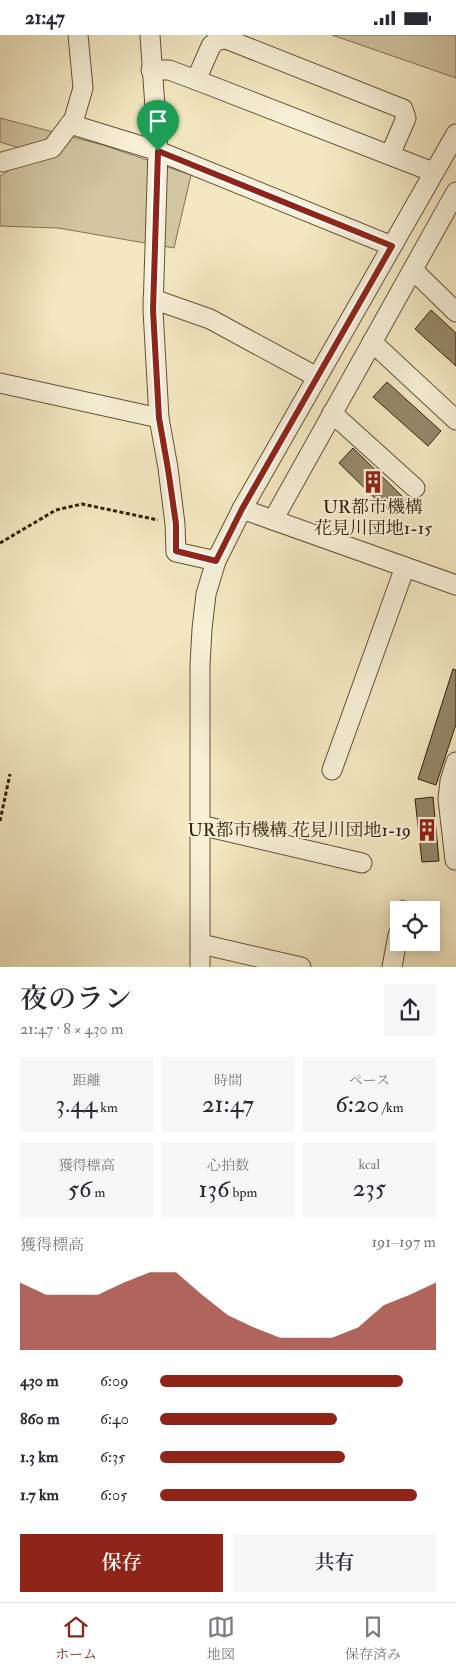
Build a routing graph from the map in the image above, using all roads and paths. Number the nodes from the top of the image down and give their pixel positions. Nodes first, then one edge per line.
1 (78, 35) edge
2 (150, 35) edge
3 (151, 70) junction
4 (196, 80) junction
5 (70, 124) junction
6 (456, 133) edge
7 (158, 151) junction
8 (390, 155) junction
9 (2, 162) dead end
10 (433, 172) junction
11 (454, 200) edge
12 (392, 246) junction
13 (413, 269) junction
14 (153, 299) junction
15 (456, 312) edge
16 (372, 342) junction
17 (317, 377) junction
18 (0, 383) edge
19 (332, 413) junction
20 (159, 418) junction
21 (456, 420) edge
22 (415, 489) dead end
23 (242, 509) junction
24 (273, 520) junction
25 (176, 524) junction
26 (0, 543) edge
27 (216, 561) junction
28 (405, 567) junction
29 (456, 585) edge
30 (456, 763) edge
31 (332, 770) dead end
32 (10, 774) dead end
33 (453, 817) edge
34 (0, 821) edge
35 (200, 825) junction
36 (455, 860) dead end
37 (362, 863) dead end
38 (201, 944) junction
39 (395, 951) edge
40 (200, 967) edge
41 (301, 967) edge
42 (392, 967) edge

1 - 5 street
2 - 3 street
3 - 4 street
3 - 7 street
4 - 8 street
4 - 8 street
5 - 7 street
5 - 9 street
6 - 10 street
7 - 12 street
7 - 14 street
8 - 10 street
10 - 12 street
11 - 13 street
12 - 17 street
13 - 15 street
13 - 16 street
14 - 17 street
14 - 20 street
16 - 19 street
16 - 21 street
17 - 23 street
18 - 20 street
19 - 22 street
19 - 24 street
20 - 25 street
23 - 24 street
23 - 27 street
24 - 28 street
25 - 26 path
25 - 27 street
27 - 35 street
28 - 29 street
28 - 31 street
30 - 33 street
32 - 34 path
33 - 36 street
35 - 37 street
35 - 38 street
38 - 40 street
38 - 41 street
39 - 42 street

